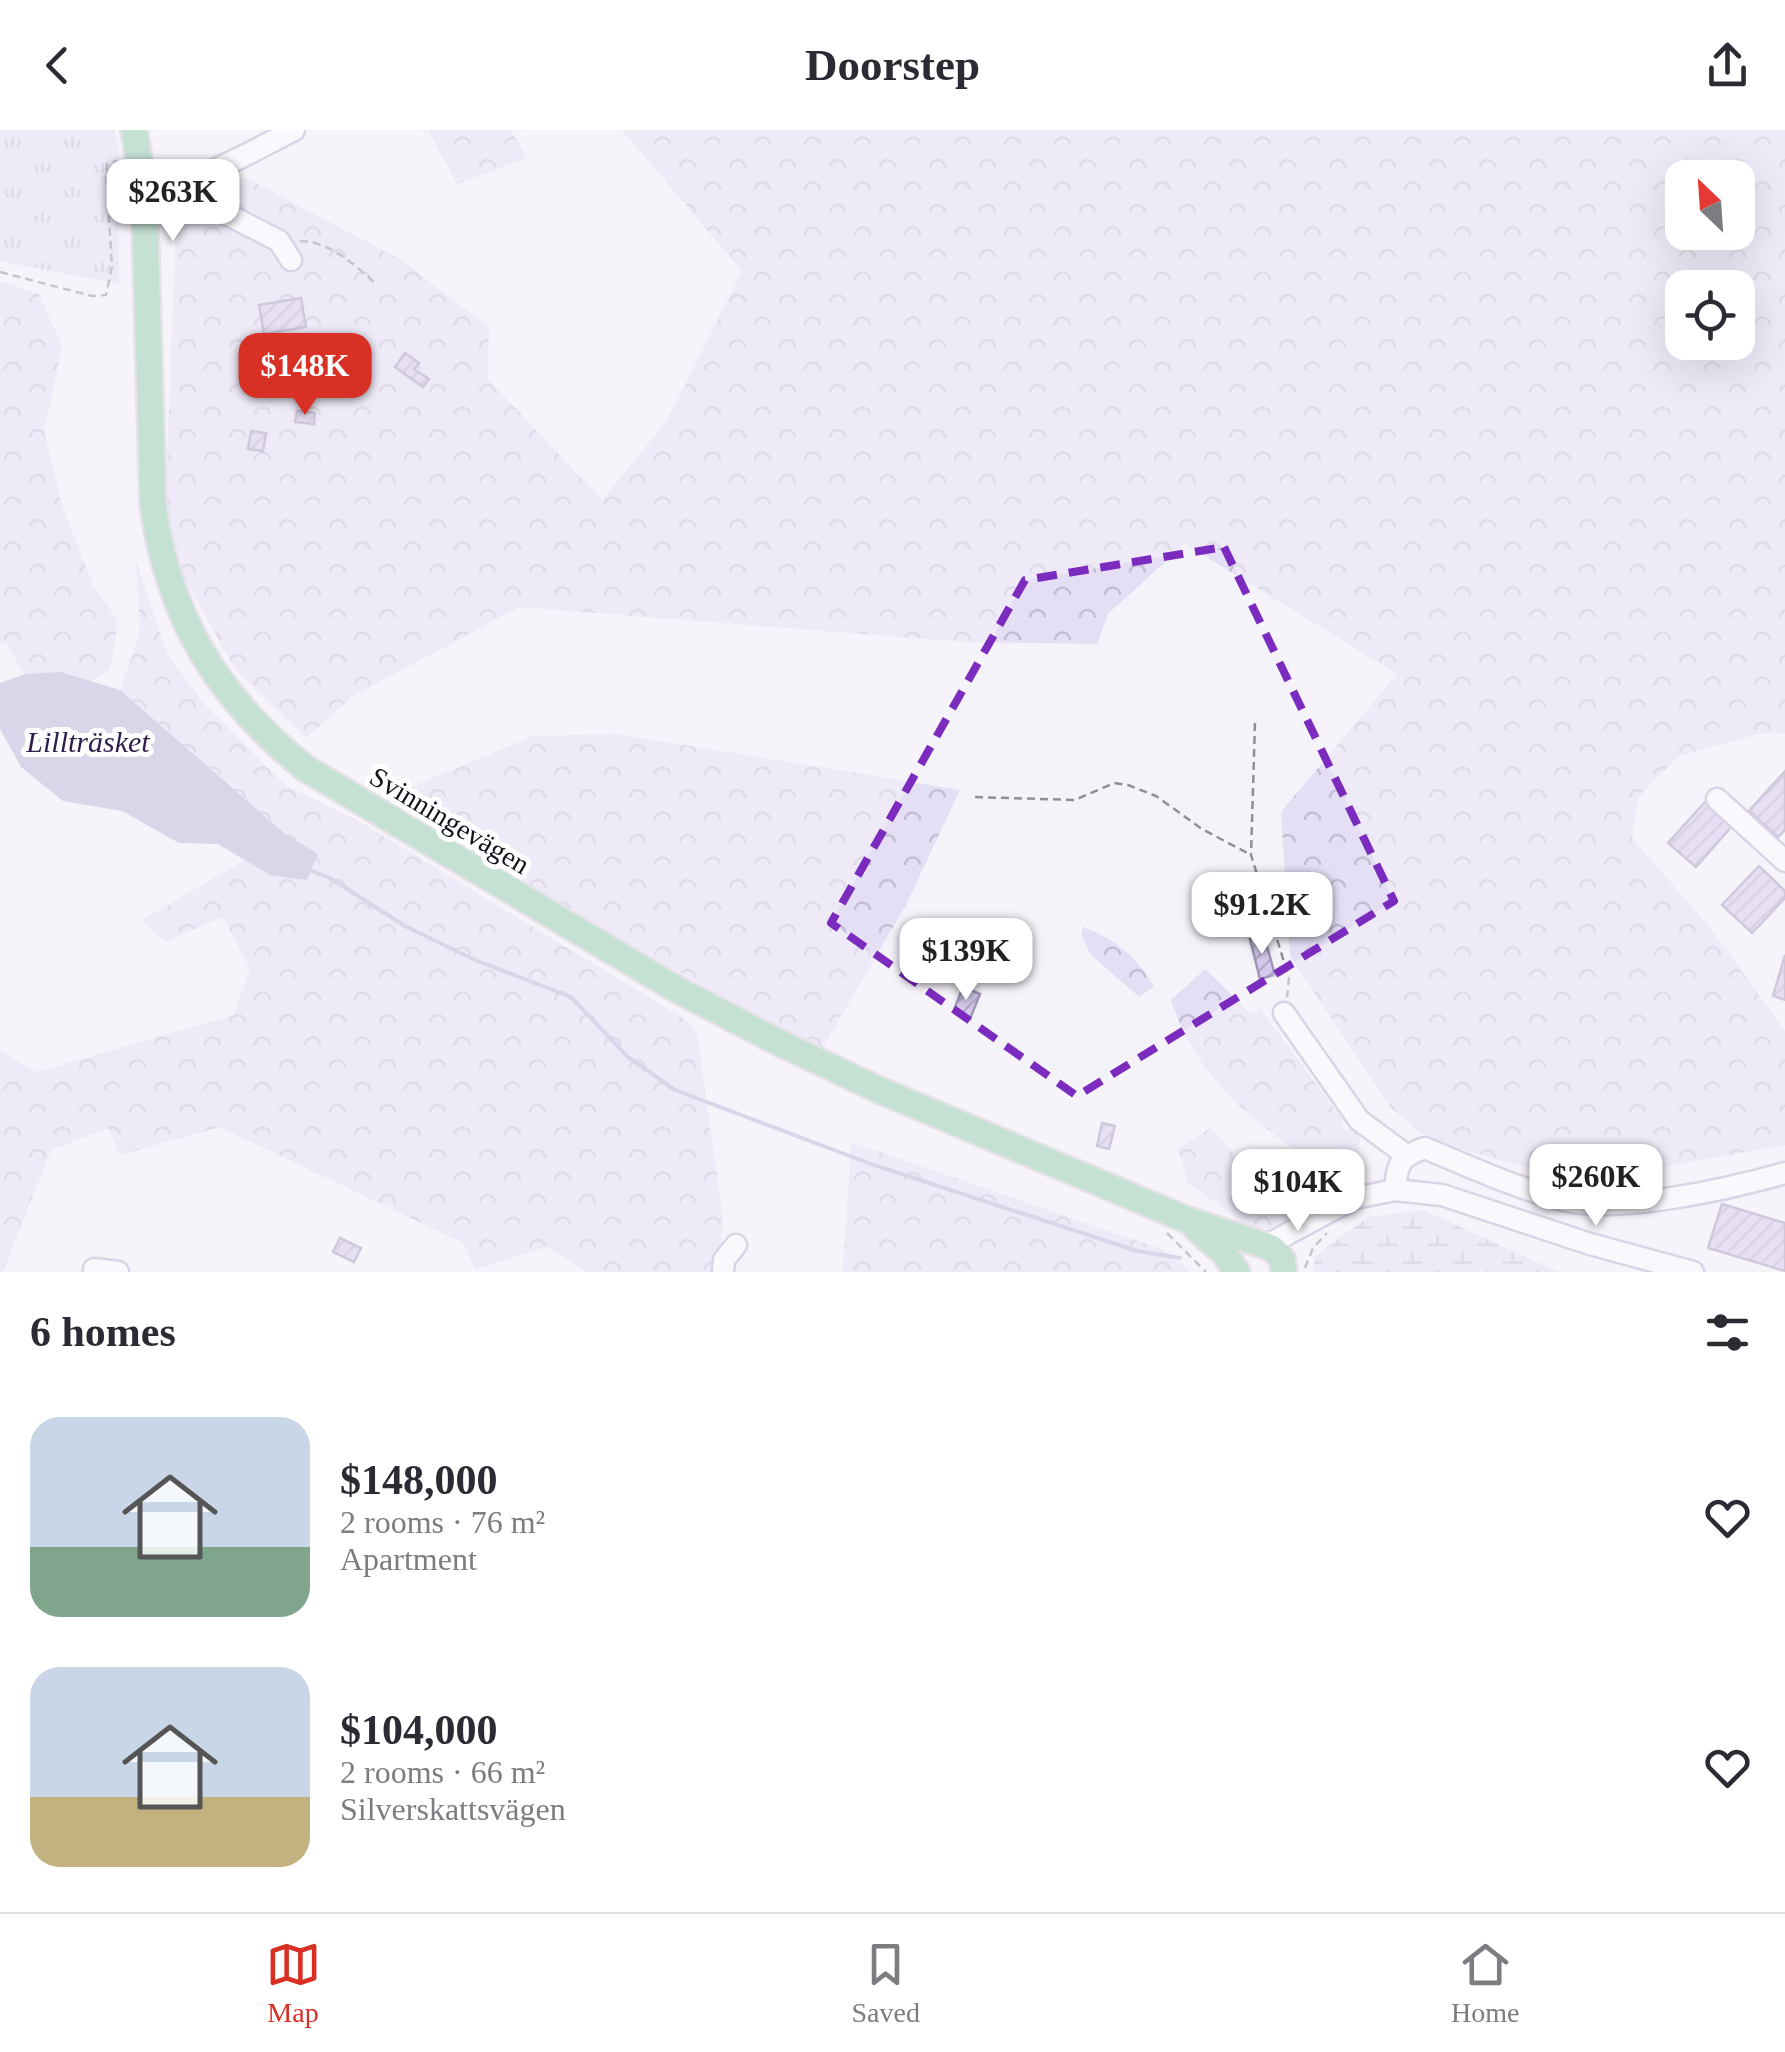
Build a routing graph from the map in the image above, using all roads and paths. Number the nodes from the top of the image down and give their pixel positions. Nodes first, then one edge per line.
1 (134, 130) edge
2 (294, 130) edge
3 (138, 157) junction
4 (183, 180) junction
5 (144, 188) junction
6 (279, 241) junction
7 (292, 260) dead end
8 (124, 266) dead end
9 (112, 267) junction
10 (0, 272) edge
11 (375, 283) dead end
12 (1255, 723) dead end
13 (974, 796) dead end
14 (1717, 799) dead end
15 (1250, 856) junction
16 (1785, 861) edge
17 (1284, 1013) joint
18 (1406, 1155) junction
19 (1785, 1173) edge
20 (1395, 1190) junction
21 (1186, 1219) junction
22 (1324, 1224) junction
23 (1160, 1226) dead end
24 (736, 1245) dead end
25 (1261, 1245) junction
26 (94, 1269) dead end
27 (1290, 1270) edge
28 (118, 1272) edge
29 (724, 1272) edge
30 (1206, 1272) edge
31 (1237, 1272) edge
32 (1693, 1272) edge

1 - 3 main road, Svinningevägen
2 - 4 street
3 - 5 main road, Svinningevägen
3 - 9 path
4 - 5 street
4 - 6 street
5 - 21 main road, Svinningevägen
6 - 7 street
6 - 11 path
8 - 9 path
9 - 10 path
12 - 15 path
13 - 15 path
14 - 16 street
15 - 17 path
17 - 18 street
18 - 19 street
18 - 20 street
20 - 22 street
20 - 32 street
21 - 25 main road, Svinningevägen
21 - 31 main road, Svinningevägen
22 - 25 street
22 - 27 street
22 - 27 path
23 - 30 path
24 - 29 street
25 - 27 main road, Svinningevägen
25 - 31 main road, Svinningevägen
26 - 28 street

